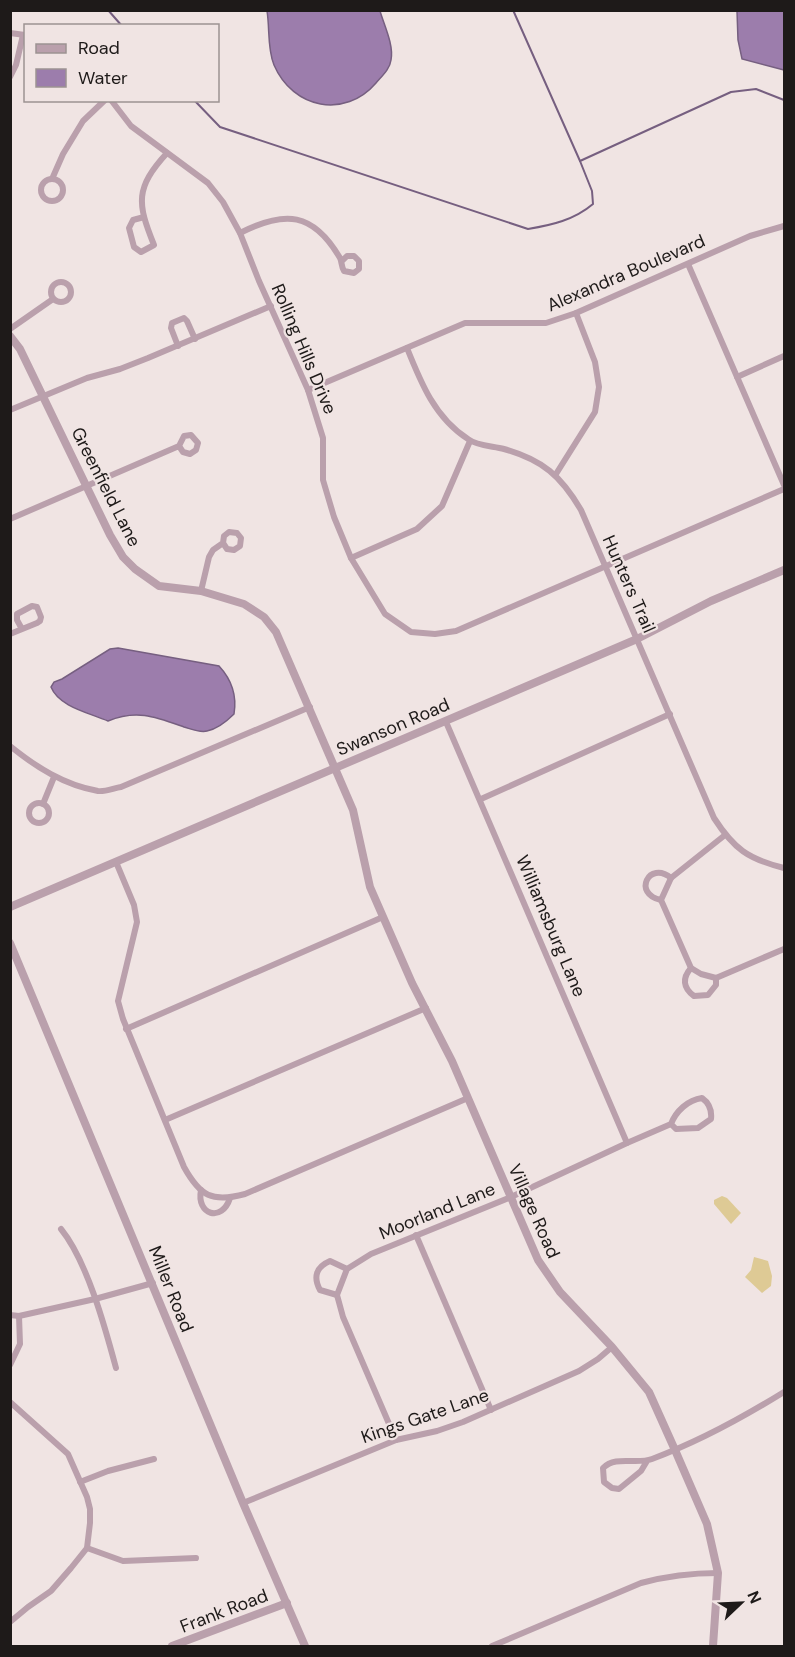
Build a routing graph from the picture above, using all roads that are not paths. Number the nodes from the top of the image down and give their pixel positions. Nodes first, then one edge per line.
1 (10, 33) edge
2 (24, 35) edge
3 (10, 77) edge
4 (103, 102) edge
5 (113, 102) edge
6 (167, 153) junction
7 (52, 179) dead end
8 (144, 217) junction
9 (784, 226) edge
10 (240, 233) junction
11 (342, 261) dead end
12 (688, 264) junction
13 (53, 299) dead end
14 (271, 306) junction
15 (576, 313) junction
16 (10, 329) edge
17 (10, 336) edge
18 (195, 339) junction
19 (178, 346) junction
20 (406, 348) junction
21 (784, 356) edge
22 (737, 377) junction
23 (308, 390) junction
24 (43, 396) junction
25 (10, 410) edge
26 (470, 441) junction
27 (179, 446) dead end
28 (555, 474) junction
29 (87, 486) junction
30 (784, 487) edge
31 (10, 519) edge
32 (223, 543) dead end
33 (351, 558) junction
34 (605, 566) junction
35 (784, 570) edge
36 (201, 591) junction
37 (22, 629) dead end
38 (10, 634) edge
39 (637, 639) junction
40 (310, 707) junction
41 (670, 714) junction
42 (446, 722) junction
43 (10, 746) edge
44 (334, 768) junction
45 (54, 777) junction
46 (481, 799) junction
47 (43, 804) dead end
48 (725, 835) junction
49 (116, 862) junction
50 (784, 868) edge
51 (671, 878) junction
52 (661, 900) junction
53 (10, 907) edge
54 (383, 917) junction
55 (10, 943) edge
56 (784, 949) edge
57 (691, 968) junction
58 (716, 978) junction
59 (426, 1008) junction
60 (126, 1029) junction
61 (468, 1098) junction
62 (165, 1120) junction
63 (671, 1124) junction
64 (627, 1143) junction
65 (201, 1190) junction
66 (511, 1197) junction
67 (230, 1198) junction
68 (61, 1229) dead end
69 (416, 1235) junction
70 (346, 1269) junction
71 (153, 1283) junction
72 (337, 1295) junction
73 (95, 1299) junction
74 (10, 1315) edge
75 (19, 1316) junction
76 (612, 1347) junction
77 (10, 1365) edge
78 (116, 1368) dead end
79 (784, 1392) edge
80 (10, 1402) edge
81 (491, 1410) junction
82 (396, 1440) junction
83 (675, 1450) junction
84 (154, 1459) dead end
85 (646, 1461) junction
86 (80, 1482) junction
87 (243, 1503) junction
88 (87, 1548) junction
89 (196, 1558) dead end
90 (718, 1573) junction
91 (286, 1603) junction
92 (10, 1622) edge
93 (172, 1647) edge
94 (305, 1647) edge
95 (492, 1647) edge
96 (713, 1647) edge

1 - 2 street
2 - 3 street
4 - 7 street
5 - 6 street, Rolling Hills Drive
6 - 8 street
6 - 10 street, Rolling Hills Drive
8 - 8 street
9 - 12 street, Alexandra Boulevard
10 - 11 street
10 - 14 street, Rolling Hills Drive
12 - 15 street, Alexandra Boulevard
12 - 22 street
13 - 16 street
14 - 18 street
14 - 23 street, Rolling Hills Drive
15 - 20 street, Alexandra Boulevard
15 - 28 street
17 - 24 street, Greenfield Lane
18 - 19 street
18 - 19 street
19 - 24 street
20 - 23 street, Alexandra Boulevard
20 - 26 street, Hunters Trail
21 - 22 street
22 - 30 street
23 - 33 street, Rolling Hills Drive
24 - 25 street
24 - 29 street, Greenfield Lane
26 - 28 street, Hunters Trail
26 - 33 street
27 - 29 street
28 - 34 street, Hunters Trail
29 - 31 street
29 - 36 street, Greenfield Lane
30 - 34 street, Rolling Hills Drive
32 - 36 street
33 - 34 street, Rolling Hills Drive
34 - 39 street, Hunters Trail
35 - 39 street, Swanson Road
36 - 40 street, Greenfield Lane
37 - 38 street
39 - 41 street, Hunters Trail
39 - 42 street, Swanson Road
40 - 44 street, Greenfield Lane
40 - 45 street
41 - 46 street
41 - 48 street, Hunters Trail
42 - 44 street, Swanson Road
42 - 46 street, Williamsburg Lane
43 - 45 street
44 - 49 street, Swanson Road
44 - 54 street, Village Road
45 - 47 street
46 - 64 street, Williamsburg Lane
48 - 50 street, Hunters Trail
48 - 51 street
49 - 53 street, Swanson Road
49 - 60 street
51 - 52 street
51 - 52 street
52 - 57 street
54 - 59 street, Village Road
54 - 60 street
55 - 71 street, Miller Road
56 - 58 street
57 - 58 street
57 - 58 street
59 - 61 street, Village Road
59 - 62 street
60 - 62 street
61 - 66 street, Village Road
61 - 67 street
62 - 65 street
63 - 63 street, Moorland Lane
63 - 64 street, Moorland Lane
64 - 66 street, Moorland Lane
65 - 67 street
65 - 67 street
66 - 69 street, Moorland Lane
66 - 76 street, Village Road
68 - 73 street
69 - 70 street, Moorland Lane
69 - 81 street
70 - 72 street
70 - 72 street
71 - 73 street
71 - 87 street, Miller Road
72 - 82 street
73 - 75 street
73 - 78 street
74 - 75 street
75 - 77 street
76 - 81 street, Kings Gate Lane
76 - 83 street, Village Road
79 - 83 street
80 - 86 street
81 - 82 street, Kings Gate Lane
82 - 87 street, Kings Gate Lane
83 - 85 street
83 - 90 street, Village Road
84 - 86 street
85 - 85 street
86 - 88 street
87 - 91 street, Miller Road
88 - 89 street
88 - 92 street
90 - 95 street
90 - 96 street, Village Road
91 - 93 street, Frank Road
91 - 94 street, Miller Road

